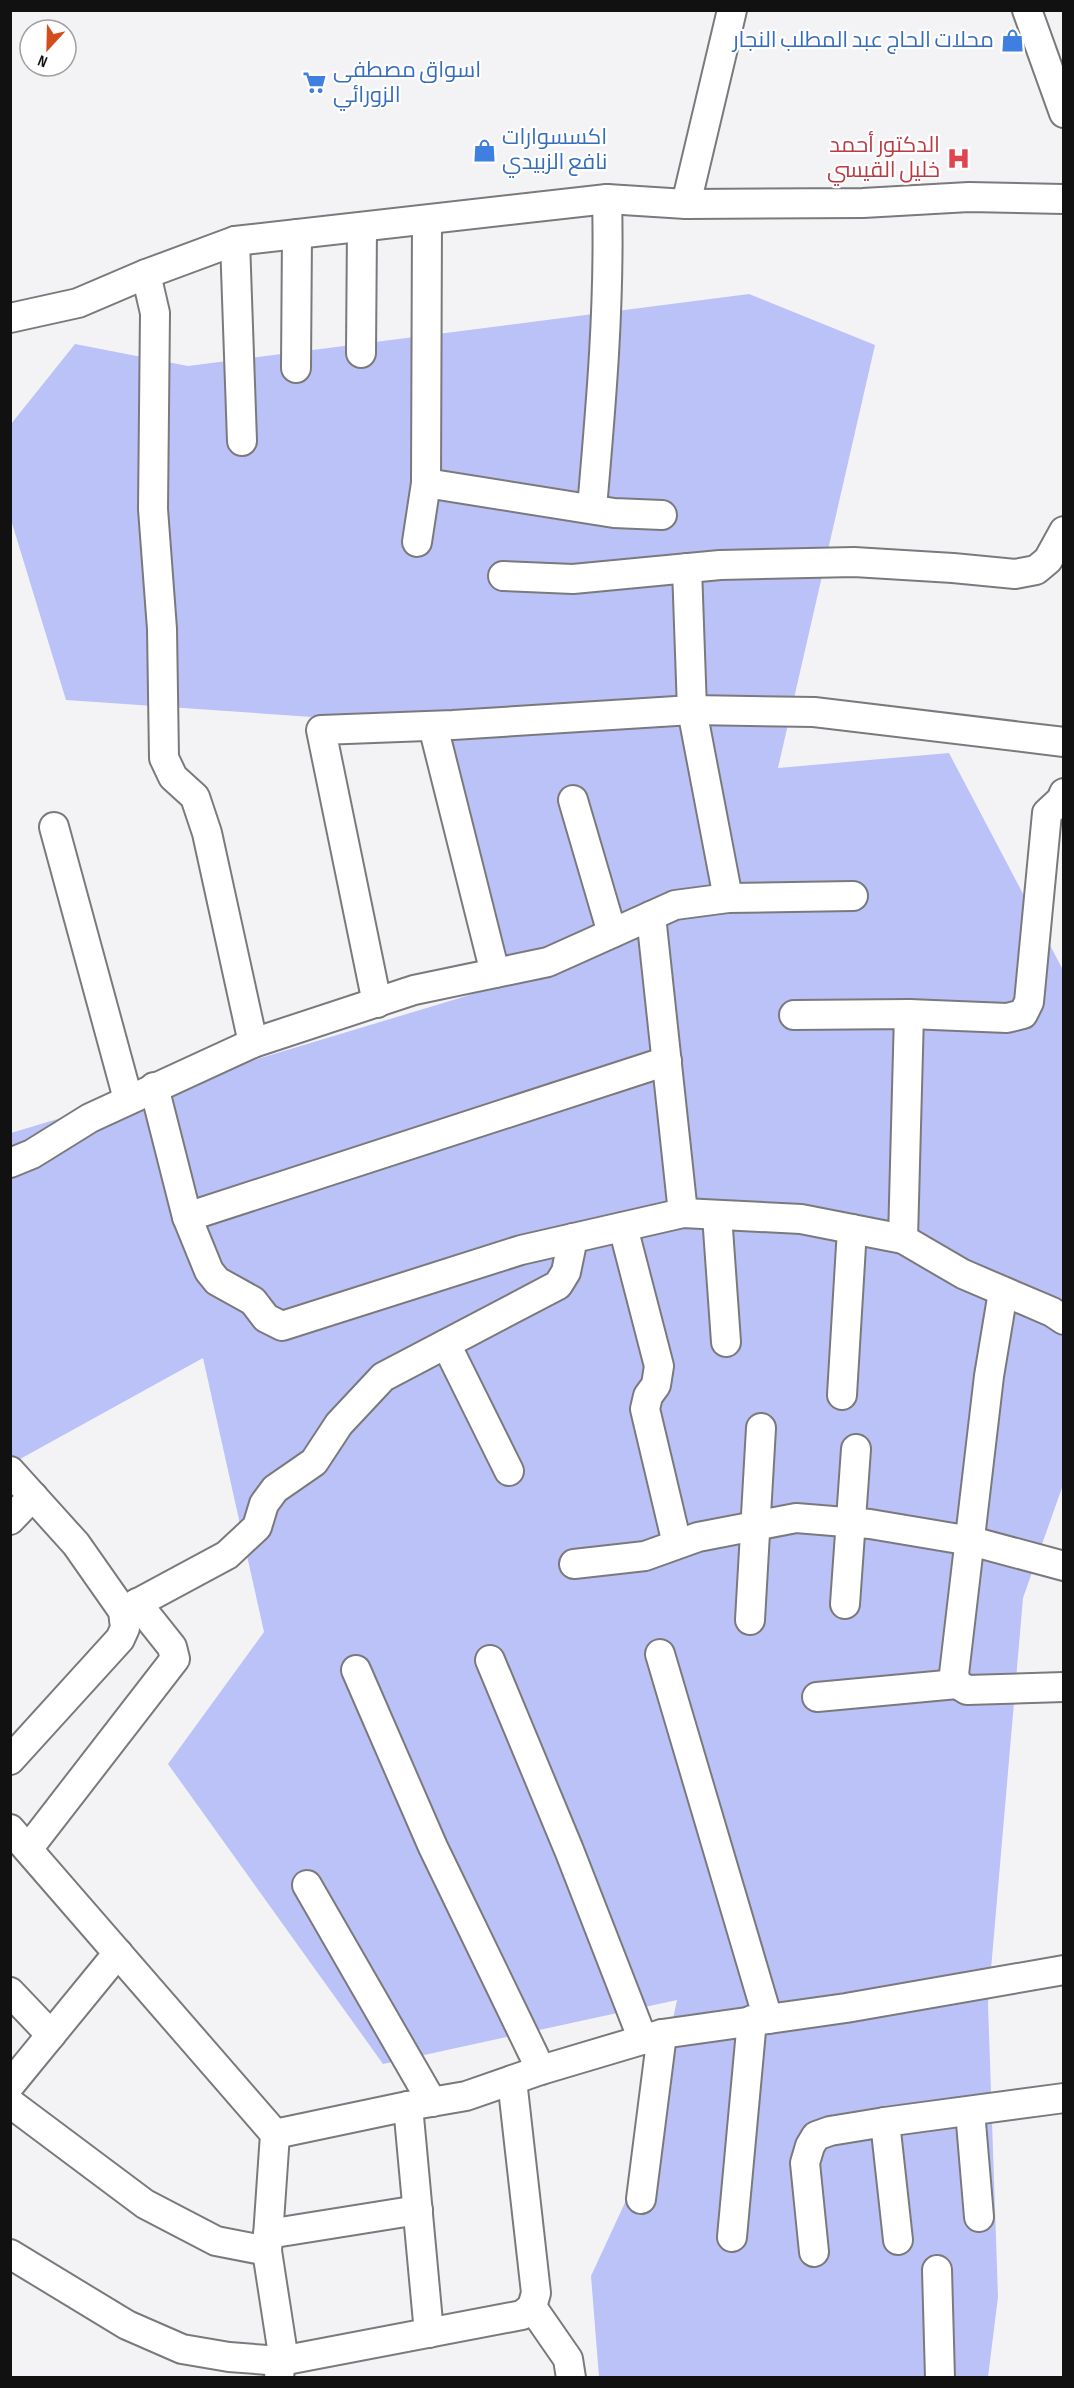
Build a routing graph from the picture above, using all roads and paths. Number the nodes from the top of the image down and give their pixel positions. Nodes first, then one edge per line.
1 (732, 10) edge
2 (1027, 10) edge
3 (1064, 113) edge
4 (607, 199) junction
5 (1064, 199) edge
6 (686, 204) junction
7 (427, 220) junction
8 (362, 227) junction
9 (297, 234) junction
10 (236, 241) junction
11 (146, 274) junction
12 (10, 318) edge
13 (361, 353) dead end
14 (296, 368) dead end
15 (242, 441) dead end
16 (426, 483) junction
17 (592, 508) junction
18 (662, 515) dead end
19 (1064, 531) edge
20 (417, 542) dead end
21 (687, 568) junction
22 (503, 576) dead end
23 (692, 710) junction
24 (433, 726) junction
25 (1064, 741) edge
26 (1064, 793) edge
27 (573, 800) dead end
28 (54, 826) dead end
29 (853, 896) dead end
30 (728, 898) junction
31 (651, 916) junction
32 (612, 933) junction
33 (495, 973) junction
34 (377, 1002) junction
35 (909, 1014) junction
36 (794, 1015) dead end
37 (253, 1043) junction
38 (667, 1061) junction
39 (154, 1087) junction
40 (128, 1099) junction
41 (11, 1162) edge
42 (683, 1214) junction
43 (717, 1215) junction
44 (187, 1217) junction
45 (623, 1227) junction
46 (852, 1229) junction
47 (573, 1238) junction
48 (903, 1239) junction
49 (1003, 1292) junction
50 (1064, 1320) edge
51 (726, 1342) dead end
52 (446, 1344) junction
53 (842, 1395) dead end
54 (761, 1428) dead end
55 (856, 1449) dead end
56 (10, 1471) edge
57 (509, 1471) dead end
58 (33, 1496) junction
59 (10, 1520) edge
60 (852, 1523) junction
61 (757, 1526) junction
62 (971, 1541) junction
63 (677, 1544) junction
64 (574, 1564) dead end
65 (1064, 1566) edge
66 (845, 1604) dead end
67 (130, 1607) junction
68 (750, 1620) dead end
69 (660, 1654) dead end
70 (490, 1660) dead end
71 (356, 1670) dead end
72 (957, 1684) junction
73 (1064, 1687) edge
74 (818, 1697) dead end
75 (10, 1760) edge
76 (19, 1839) edge
77 (307, 1885) dead end
78 (118, 1953) junction
79 (1064, 1970) edge
80 (10, 1992) edge
81 (760, 2019) junction
82 (51, 2035) junction
83 (653, 2037) junction
84 (541, 2070) junction
85 (512, 2080) junction
86 (10, 2085) edge
87 (1064, 2098) edge
88 (10, 2103) edge
89 (420, 2104) junction
90 (970, 2111) junction
91 (885, 2122) junction
92 (275, 2134) junction
93 (641, 2199) dead end
94 (417, 2210) junction
95 (980, 2217) dead end
96 (732, 2237) dead end
97 (898, 2240) dead end
98 (267, 2243) junction
99 (814, 2252) dead end
100 (10, 2254) edge
101 (937, 2270) dead end
102 (532, 2307) junction
103 (429, 2333) junction
104 (280, 2369) edge
105 (571, 2378) edge
106 (939, 2378) edge

1 - 6 street
2 - 3 street
4 - 6 street
4 - 7 street
4 - 17 street
5 - 6 street
7 - 8 street
7 - 16 street
8 - 9 street
8 - 13 street
9 - 10 street
9 - 14 street
10 - 11 street
10 - 15 street
11 - 12 street
11 - 37 street
16 - 17 street
16 - 20 street
17 - 18 street
19 - 21 street
21 - 22 street
21 - 23 street
23 - 24 street
23 - 25 street
23 - 30 street
24 - 33 street
24 - 34 street
26 - 35 street
27 - 32 street
28 - 40 street
29 - 30 street
30 - 31 street
31 - 32 street
31 - 38 street
32 - 33 street
33 - 34 street
34 - 37 street
35 - 36 street
35 - 48 street
37 - 39 street
38 - 42 street
38 - 44 street
39 - 40 street
39 - 44 street
40 - 41 street
42 - 43 street
42 - 45 street
43 - 46 street
43 - 51 street
44 - 47 street
45 - 47 street
45 - 63 street
46 - 48 street
46 - 53 street
47 - 52 street
48 - 49 street
49 - 50 street
49 - 62 street
52 - 57 street
52 - 67 street
54 - 61 street
55 - 60 street
56 - 58 street
58 - 59 street
58 - 67 street
60 - 61 street
60 - 62 street
60 - 66 street
61 - 63 street
61 - 68 street
62 - 65 street
62 - 72 street
63 - 64 street
67 - 75 street
67 - 76 street
69 - 81 street
70 - 83 street
71 - 84 street
72 - 73 street
72 - 74 street
76 - 78 street
77 - 89 street
78 - 82 street
78 - 92 street
79 - 81 street
80 - 82 street
81 - 83 street
81 - 96 street
82 - 86 street
83 - 84 street
83 - 93 street
84 - 85 street
85 - 89 street
85 - 102 street
87 - 90 street
88 - 98 street
89 - 92 street
89 - 94 street
90 - 91 street
90 - 95 street
91 - 97 street
91 - 99 street
92 - 98 street
94 - 98 street
94 - 103 street
98 - 104 street
100 - 104 street
101 - 106 street
102 - 103 street
102 - 105 street
103 - 104 street

